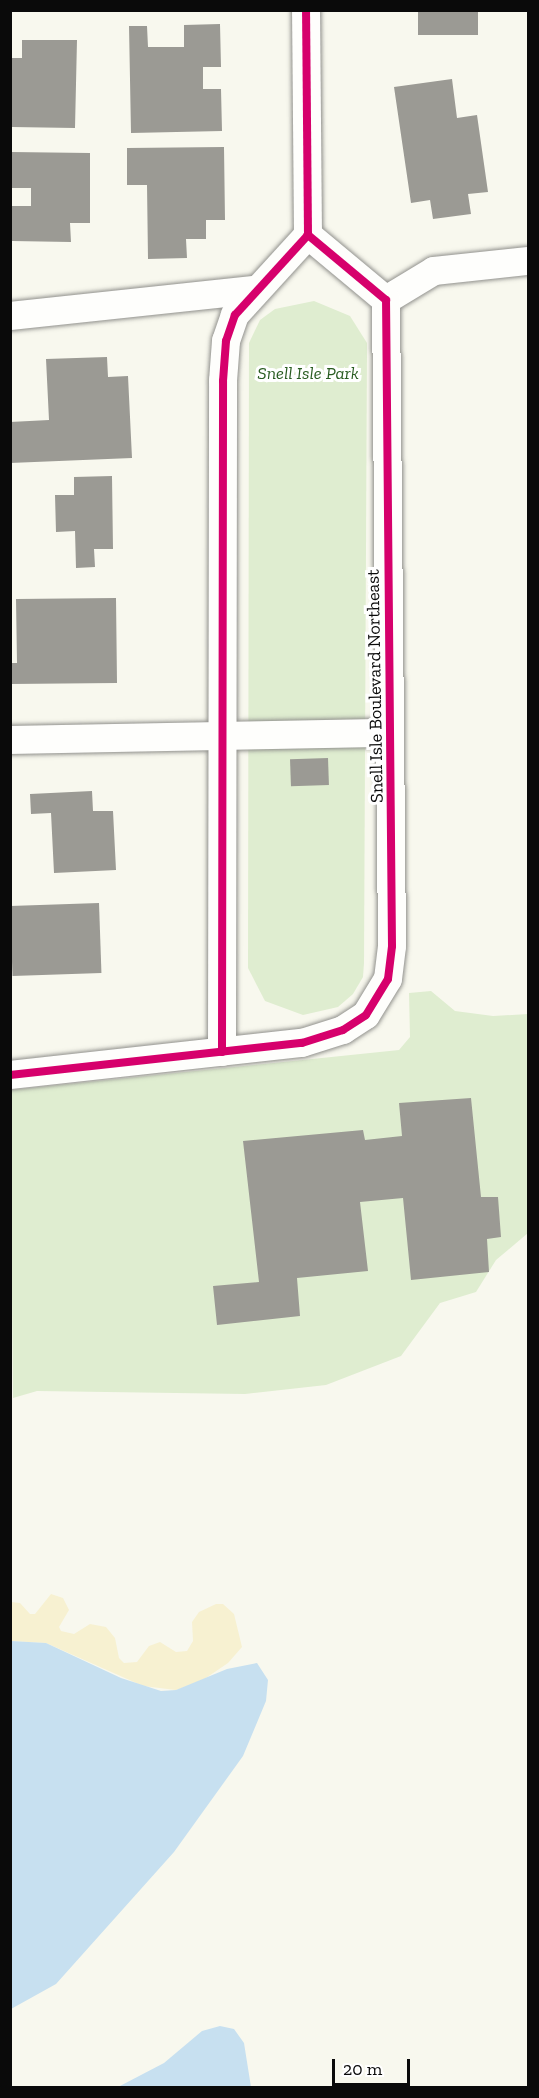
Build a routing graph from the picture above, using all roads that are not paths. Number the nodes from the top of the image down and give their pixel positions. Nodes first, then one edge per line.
1 (306, 10) edge
2 (309, 235) junction
3 (528, 261) edge
4 (254, 290) junction
5 (386, 300) junction
6 (10, 316) edge
7 (390, 733) junction
8 (222, 737) junction
9 (10, 740) edge
10 (222, 1052) junction
11 (10, 1075) edge

1 - 2 street
2 - 4 street
2 - 5 street
3 - 5 street
4 - 6 street
4 - 8 street
5 - 7 street, Snell Isle Boulevard Northeast
7 - 8 street
7 - 10 street, Snell Isle Boulevard Northeast
8 - 9 street
8 - 10 street
10 - 11 street, Snell Isle Boulevard Northeast

